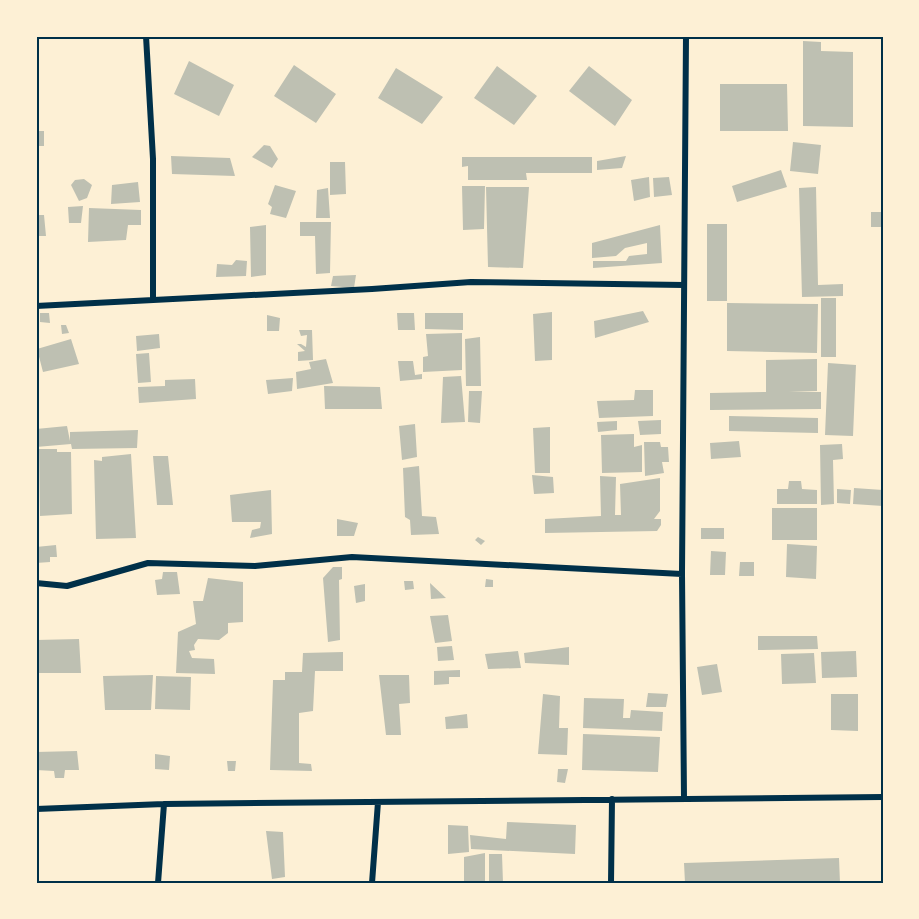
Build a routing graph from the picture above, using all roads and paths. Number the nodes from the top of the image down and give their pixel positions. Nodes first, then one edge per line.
1 (146, 36) edge
2 (686, 36) edge
3 (684, 285) junction
4 (153, 300) junction
5 (36, 306) edge
6 (682, 574) junction
7 (36, 583) edge
8 (883, 797) edge
9 (684, 798) junction
10 (612, 799) junction
11 (378, 802) junction
12 (164, 804) junction
13 (36, 809) edge
14 (158, 883) edge
15 (372, 883) edge
16 (611, 883) edge

1 - 4 street
2 - 3 street
3 - 4 street
3 - 6 street
4 - 5 street
6 - 7 street
6 - 9 street
8 - 9 street
9 - 10 street
10 - 11 street
10 - 16 street
11 - 12 street
11 - 15 street
12 - 13 street
12 - 14 street

